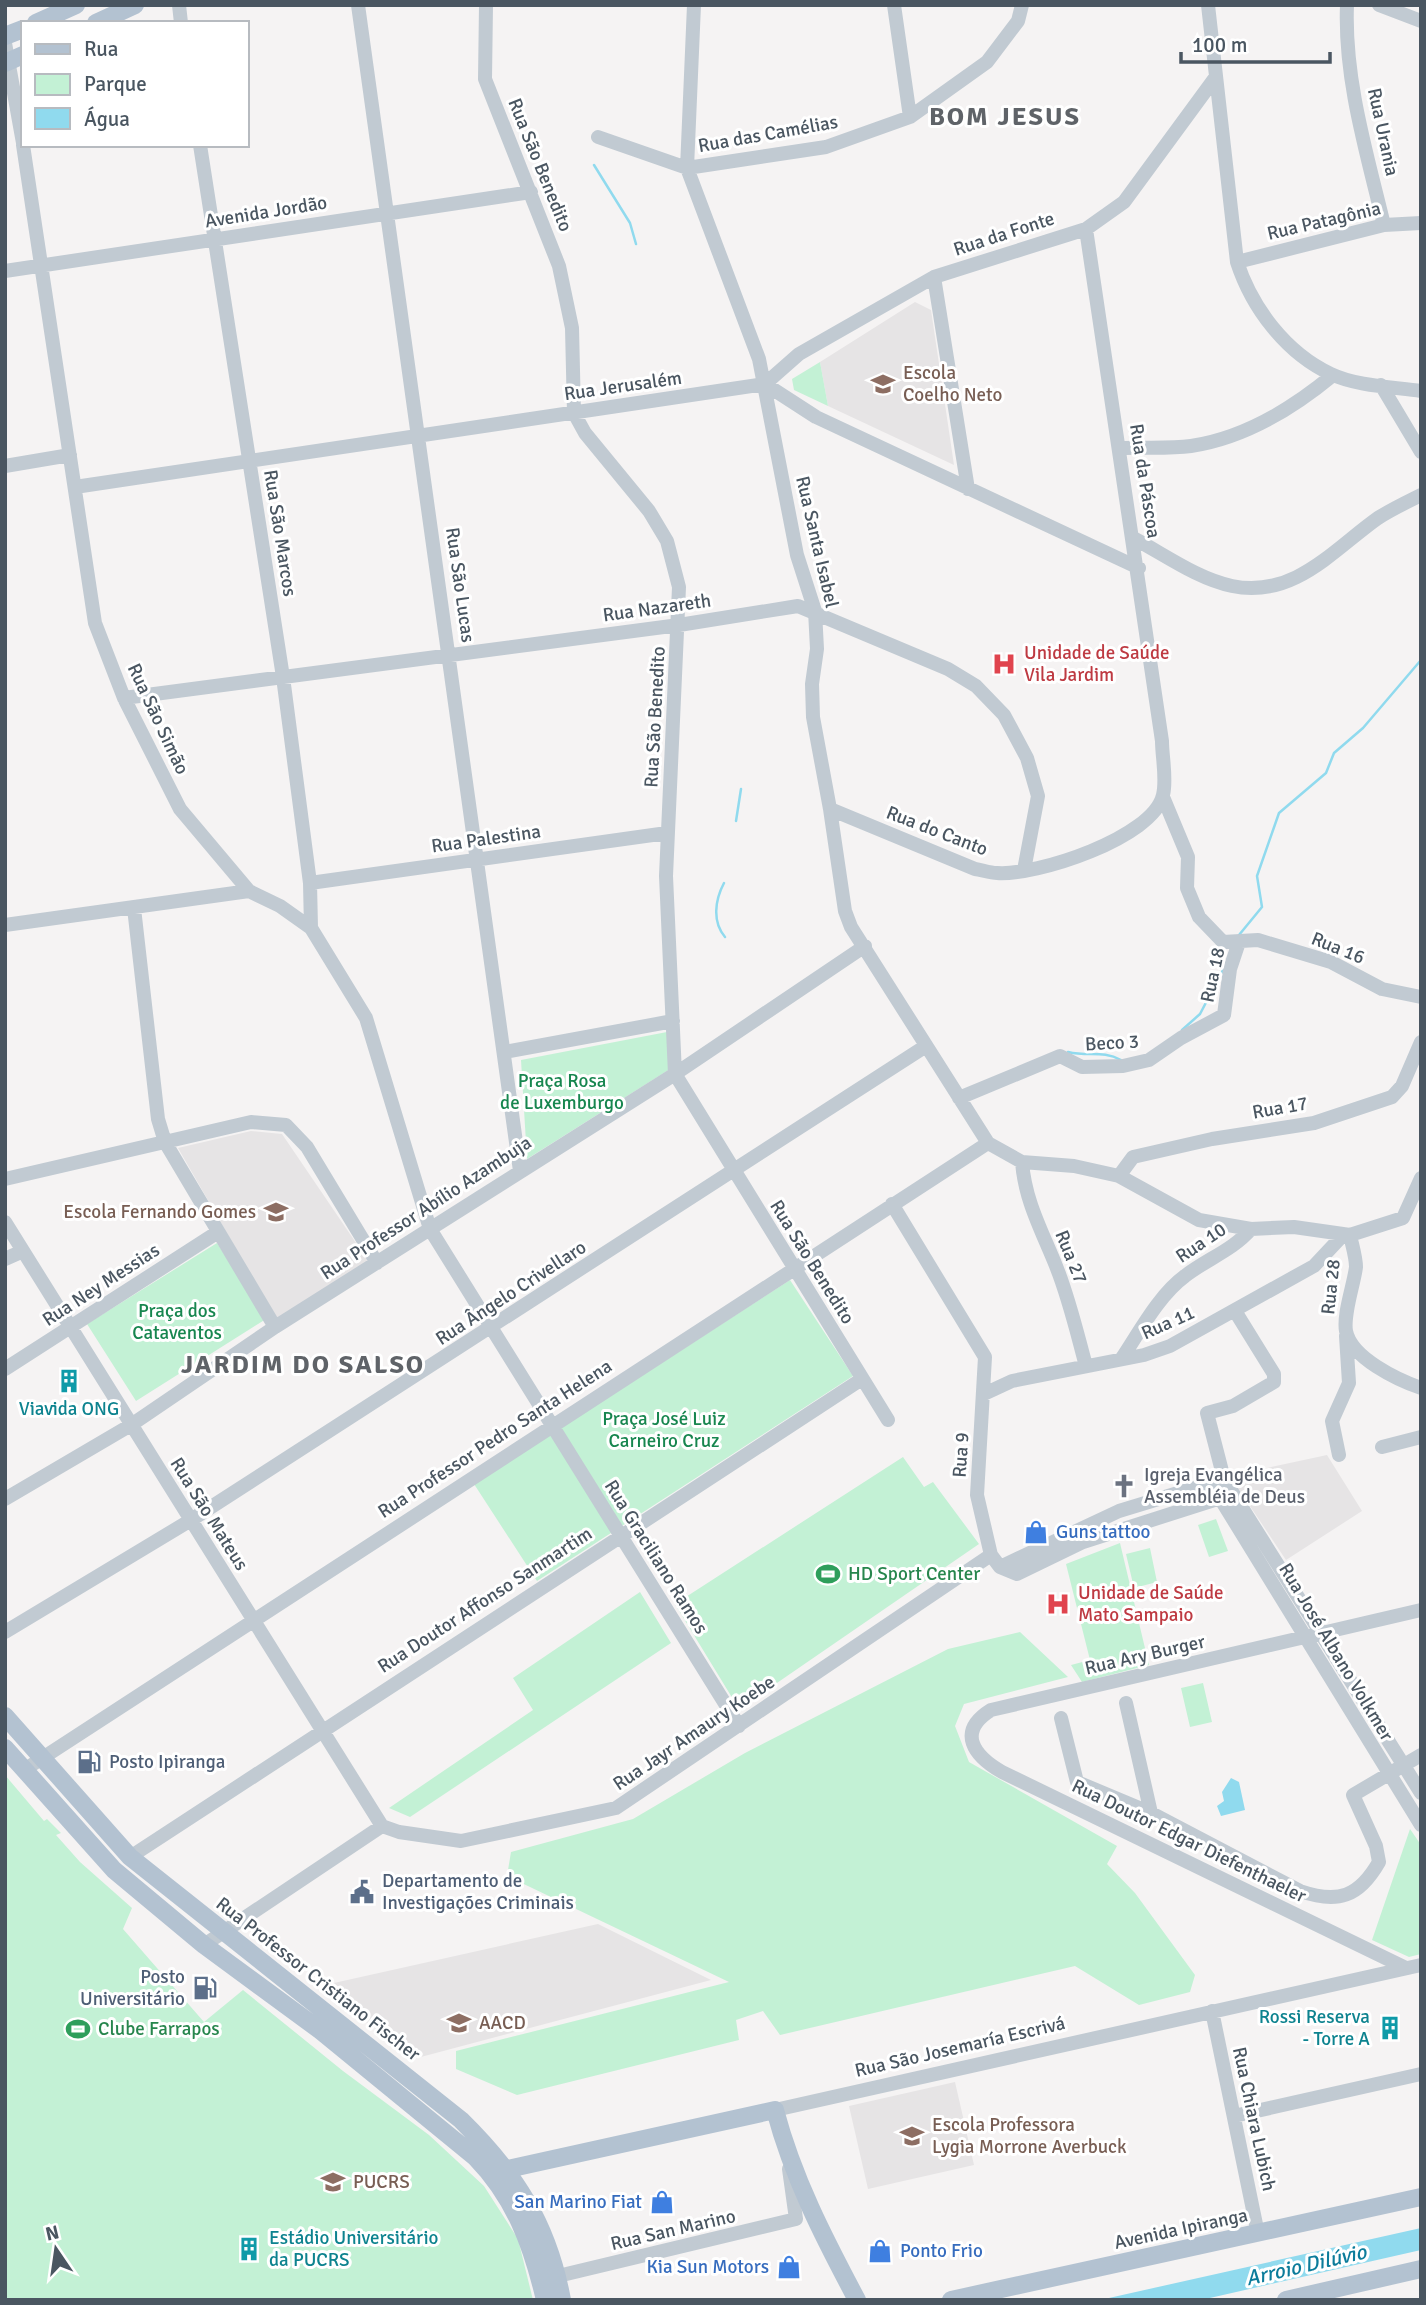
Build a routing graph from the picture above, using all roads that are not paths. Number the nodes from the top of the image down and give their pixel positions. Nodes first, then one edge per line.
1 (76, 5) edge
2 (135, 5) edge
3 (358, 5) edge
4 (486, 5) edge
5 (694, 5) edge
6 (894, 5) edge
7 (1021, 5) edge
8 (1208, 5) edge
9 (1347, 5) edge
10 (1380, 5) edge
11 (40, 21) edge
12 (100, 21) edge
13 (1421, 21) edge
14 (11, 56) edge
15 (1215, 78) junction
16 (910, 117) junction
17 (21, 129) edge
18 (598, 137) dead end
19 (23, 147) edge
20 (200, 147) edge
21 (687, 168) junction
22 (531, 192) junction
23 (389, 213) junction
24 (1421, 223) edge
25 (1384, 225) junction
26 (1086, 229) junction
27 (215, 239) junction
28 (1237, 262) junction
29 (42, 265) junction
30 (5, 271) edge
31 (934, 277) junction
32 (1333, 376) junction
33 (765, 384) junction
34 (1381, 385) junction
35 (1421, 391) edge
36 (574, 413) junction
37 (420, 436) junction
38 (1121, 448) junction
39 (1421, 452) edge
40 (70, 455) junction
41 (249, 461) junction
42 (5, 466) edge
43 (75, 488) junction
44 (968, 489) junction
45 (1421, 495) edge
46 (1135, 539) junction
47 (1139, 568) junction
48 (815, 611) junction
49 (679, 625) junction
50 (450, 656) junction
51 (283, 677) junction
52 (124, 698) junction
53 (1163, 797) junction
54 (831, 809) junction
55 (667, 833) junction
56 (478, 860) junction
57 (1024, 870) junction
58 (310, 883) junction
59 (249, 891) junction
60 (134, 908) junction
61 (5, 925) edge
62 (312, 928) junction
63 (1240, 942) junction
64 (865, 946) junction
65 (1421, 997) edge
66 (1224, 1016) joint
67 (673, 1021) junction
68 (1421, 1042) edge
69 (926, 1046) junction
70 (504, 1052) junction
71 (675, 1073) junction
72 (959, 1098) junction
73 (165, 1142) junction
74 (988, 1143) junction
75 (1022, 1162) junction
76 (520, 1171) junction
77 (733, 1171) junction
78 (1119, 1176) junction
79 (1421, 1178) edge
80 (5, 1179) edge
81 (892, 1204) junction
82 (5, 1222) edge
83 (1251, 1229) junction
84 (430, 1230) junction
85 (218, 1232) junction
86 (1347, 1234) junction
87 (23, 1251) junction
88 (5, 1259) edge
89 (377, 1263) junction
90 (793, 1268) junction
91 (1235, 1311) junction
92 (275, 1327) junction
93 (70, 1328) junction
94 (491, 1328) junction
95 (1346, 1331) junction
96 (1122, 1358) junction
97 (1086, 1366) junction
98 (5, 1369) edge
99 (862, 1379) junction
100 (1421, 1388) edge
101 (984, 1394) junction
102 (888, 1420) dead end
103 (131, 1425) junction
104 (552, 1425) junction
105 (1421, 1437) edge
106 (1382, 1447) dead end
107 (1339, 1455) dead end
108 (1224, 1479) junction
109 (1226, 1496) junction
110 (5, 1499) edge
111 (191, 1520) junction
112 (620, 1535) junction
113 (991, 1555) junction
114 (1000, 1567) junction
115 (1421, 1609) edge
116 (253, 1620) junction
117 (5, 1632) edge
118 (1313, 1635) junction
119 (1126, 1703) dead end
120 (5, 1716) edge
121 (1061, 1718) dead end
122 (739, 1726) junction
123 (321, 1730) junction
124 (971, 1735) joint
125 (5, 1748) edge
126 (1421, 1755) edge
127 (42, 1758) junction
128 (1403, 1764) junction
129 (24, 1770) junction
130 (1388, 1774) junction
131 (1421, 1793) edge
132 (1151, 1813) junction
133 (1421, 1825) edge
134 (382, 1826) junction
135 (130, 1857) junction
136 (223, 1930) junction
137 (204, 1945) junction
138 (1421, 1965) edge
139 (1406, 1968) junction
140 (286, 1980) junction
141 (273, 1996) junction
142 (1212, 2011) junction
143 (1421, 2074) edge
144 (775, 2110) junction
145 (1234, 2116) junction
146 (788, 2158) junction
147 (500, 2172) junction
148 (1421, 2197) edge
149 (1258, 2234) junction
150 (1421, 2269) edge
151 (558, 2276) junction
152 (545, 2300) edge
153 (562, 2300) edge
154 (857, 2300) edge
155 (951, 2300) edge
156 (1286, 2300) edge

1 - 11 main road
2 - 12 main road
3 - 23 street, Rua São Lucas
4 - 22 street, Rua São Benedito
5 - 21 street, Rua Santa Isabel
6 - 16 street
7 - 16 street, Rua das Camélias
8 - 15 street
9 - 25 street, Rua Urania
10 - 13 street
14 - 17 street, Rua São Simão
15 - 26 street, Rua da Fonte
15 - 28 street
16 - 21 street, Rua das Camélias
18 - 21 street, Rua das Camélias
19 - 29 street, Rua São Simão
20 - 27 street, Rua São Marcos
21 - 33 street, Rua Santa Isabel
22 - 23 street, Avenida Jordão
22 - 36 street, Rua São Benedito
23 - 27 street, Avenida Jordão
23 - 37 street, Rua São Lucas
24 - 25 street, Rua Patagônia
25 - 28 street, Rua Patagônia
26 - 31 street, Rua da Fonte
26 - 38 street, Rua da Páscoa
27 - 29 street, Avenida Jordão
27 - 41 street, Rua São Marcos
28 - 32 street
29 - 30 street, Avenida Jordão
29 - 40 street, Rua São Simão
31 - 33 street, Rua da Fonte
31 - 44 street
32 - 34 street
32 - 38 street
33 - 36 street, Rua Jerusalém
33 - 44 street
33 - 48 street, Rua Santa Isabel
34 - 35 street
34 - 39 street
36 - 37 street, Rua Jerusalém
36 - 49 street, Rua São Benedito
37 - 41 street, Rua Jerusalém
37 - 50 street, Rua São Lucas
38 - 46 street, Rua da Páscoa
40 - 42 street
40 - 43 street, Rua São Simão
41 - 43 street, Rua Jerusalém
41 - 51 street, Rua São Marcos
43 - 52 street, Rua São Simão
44 - 47 street
45 - 46 street
46 - 47 street, Rua da Páscoa
47 - 53 street, Rua da Páscoa
48 - 49 street, Rua Nazareth
48 - 54 street, Rua Santa Isabel
48 - 57 street, Rua Nazareth
49 - 50 street, Rua Nazareth
49 - 55 street, Rua São Benedito
50 - 51 street, Rua Nazareth
50 - 56 street, Rua São Lucas
51 - 52 street, Rua Nazareth
51 - 58 street, Rua São Marcos
52 - 59 street, Rua São Simão
53 - 57 street, Rua do Canto
53 - 63 street, Rua 16
54 - 57 street, Rua do Canto
54 - 64 street, Rua Santa Isabel
55 - 56 street, Rua Palestina
55 - 67 street, Rua São Benedito
56 - 58 street, Rua Palestina
56 - 70 street, Rua São Lucas
58 - 62 street, Rua São Marcos
59 - 60 street
59 - 62 street, Rua São Simão
60 - 61 street
60 - 73 street
62 - 84 street, Rua São Simão
63 - 65 street, Rua 16
63 - 66 street, Rua 18
64 - 69 street, Rua Santa Isabel
64 - 71 street, Rua Professor Abílio Azambuja
66 - 72 street, Beco 3
67 - 70 street
67 - 71 street, Rua São Benedito
68 - 78 street, Rua 17
69 - 72 street, Rua Santa Isabel
69 - 77 street, Rua Ângelo Crivellaro
70 - 76 street, Rua São Lucas
71 - 76 street, Rua Professor Abílio Azambuja
71 - 77 street, Rua São Benedito
72 - 74 street, Rua Santa Isabel
73 - 80 street
73 - 85 street
73 - 89 street
74 - 75 street
74 - 81 street, Rua Professor Pedro Santa Helena
75 - 78 street
75 - 97 street, Rua 27
76 - 84 street, Rua Professor Abílio Azambuja
77 - 90 street, Rua São Benedito
77 - 94 street, Rua Ângelo Crivellaro
78 - 83 street
79 - 86 street
81 - 90 street, Rua Professor Pedro Santa Helena
81 - 101 street, Rua 9
82 - 87 street, Rua São Mateus
83 - 86 street
83 - 96 street, Rua 10
84 - 89 street, Rua Professor Abílio Azambuja
84 - 94 street, Rua Graciliano Ramos
85 - 92 street
85 - 93 street, Rua Ney Messias
86 - 91 street, Rua 11
86 - 95 street, Rua 28
87 - 88 street
87 - 93 street, Rua São Mateus
89 - 92 street, Rua Professor Abílio Azambuja
90 - 99 street, Rua São Benedito
90 - 104 street, Rua Professor Pedro Santa Helena
91 - 96 street, Rua 11
91 - 108 street, Rua José Albano Volkmer
92 - 103 street, Rua Professor Abílio Azambuja
93 - 98 street, Rua Ney Messias
93 - 103 street, Rua São Mateus
94 - 104 street, Rua Graciliano Ramos
94 - 111 street, Rua Ângelo Crivellaro
95 - 100 street, Rua 28
95 - 107 street
96 - 97 street, Rua 11
97 - 101 street, Rua 11
99 - 102 street, Rua São Benedito
99 - 112 street, Rua Doutor Affonso Sanmartim
101 - 113 street, Rua 9
103 - 110 street, Rua Professor Abílio Azambuja
103 - 111 street, Rua São Mateus
104 - 112 street, Rua Graciliano Ramos
104 - 116 street, Rua Professor Pedro Santa Helena
105 - 106 street
108 - 109 street, Rua José Albano Volkmer
108 - 114 street
109 - 114 street
109 - 118 street, Rua José Albano Volkmer
111 - 116 street, Rua São Mateus
111 - 117 street, Rua Ângelo Crivellaro
112 - 122 street, Rua Graciliano Ramos
112 - 123 street, Rua Doutor Affonso Sanmartim
113 - 114 street
113 - 122 street, Rua Jayr Amaury Koebe
115 - 118 street, Rua Ary Burger
116 - 123 street, Rua São Mateus
116 - 127 street, Rua Professor Pedro Santa Helena
118 - 124 street, Rua Ary Burger
118 - 128 street, Rua José Albano Volkmer
118 - 130 street, Rua José Albano Volkmer
119 - 132 street
120 - 127 main road, Rua Professor Cristiano Fischer
121 - 132 street
122 - 134 street, Rua Jayr Amaury Koebe
123 - 134 street, Rua São Mateus
123 - 135 street, Rua Doutor Affonso Sanmartim
124 - 139 street, Rua Doutor Edgar Diefenthaeler
125 - 129 main road, Rua Professor Cristiano Fischer
126 - 128 street
127 - 129 street, Rua Professor Pedro Santa Helena
127 - 135 main road, Rua Professor Cristiano Fischer
128 - 130 street
128 - 131 street, Rua José Albano Volkmer
129 - 137 main road, Rua Professor Cristiano Fischer
130 - 132 street
130 - 133 street, Rua José Albano Volkmer
134 - 136 street
135 - 136 main road, Rua Professor Cristiano Fischer
136 - 137 street
136 - 140 main road, Rua Professor Cristiano Fischer
137 - 141 main road, Rua Professor Cristiano Fischer
138 - 139 street, Rua São Josemaría Escrivá
139 - 142 street, Rua São Josemaría Escrivá
140 - 141 main road
140 - 147 main road, Rua Professor Cristiano Fischer
141 - 147 main road, Rua Professor Cristiano Fischer
142 - 144 street, Rua São Josemaría Escrivá
142 - 145 street, Rua Chiara Lubich
143 - 145 street
144 - 146 main road
144 - 147 main road, Rua São Josemaría Escrivá
145 - 149 street, Rua Chiara Lubich
146 - 151 street, Rua San Marino
146 - 154 main road
147 - 151 main road, Rua Professor Cristiano Fischer
147 - 152 main road, Rua Professor Cristiano Fischer
148 - 149 main road, Avenida Ipiranga
149 - 155 main road, Avenida Ipiranga
150 - 156 main road
151 - 153 main road, Rua Professor Cristiano Fischer

